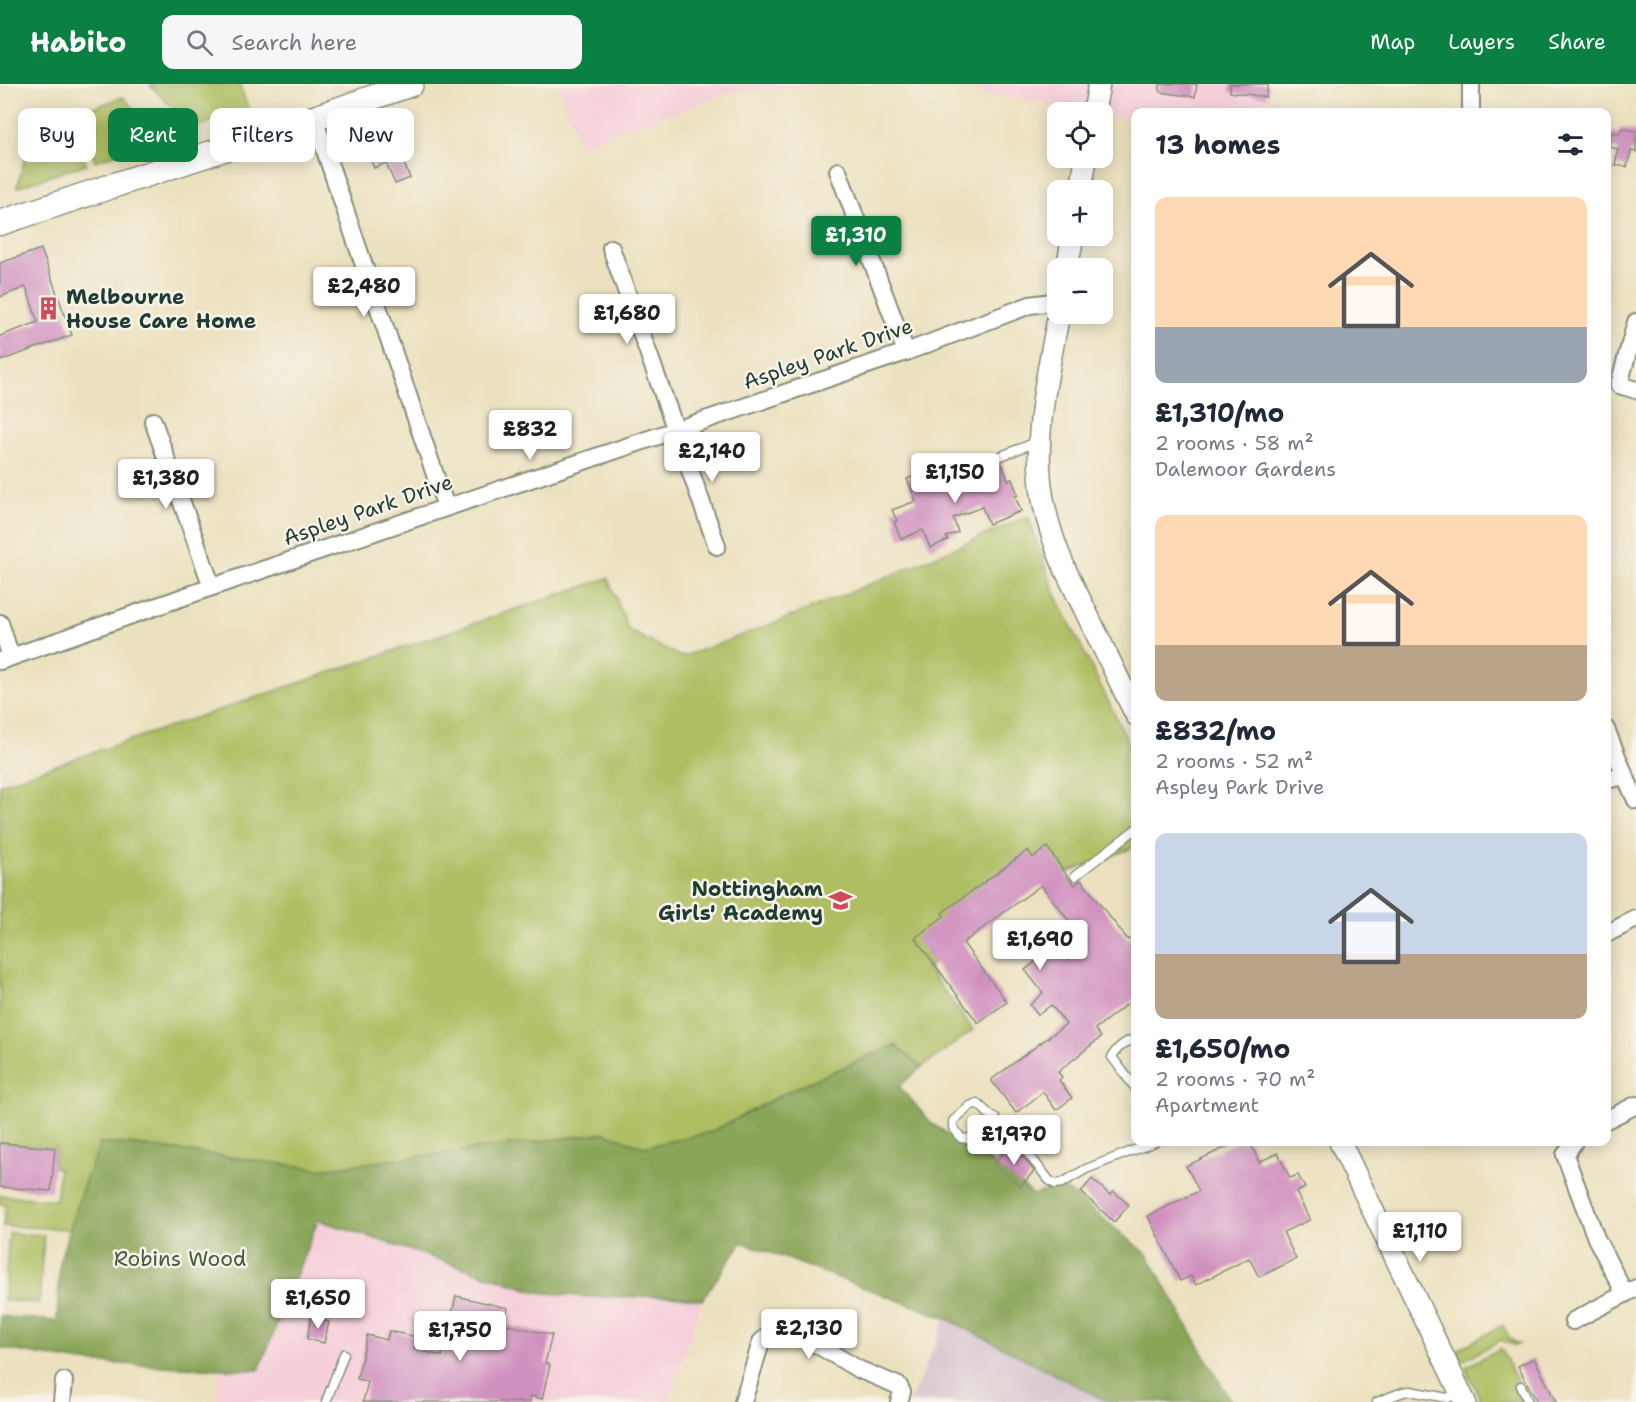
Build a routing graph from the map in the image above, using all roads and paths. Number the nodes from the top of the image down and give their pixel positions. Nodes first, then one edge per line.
1 (411, 84) edge
2 (1099, 84) edge
3 (1471, 84) edge
4 (1096, 102) edge
5 (1471, 108) edge
6 (315, 118) edge
7 (315, 121) edge
8 (210, 154) edge
9 (838, 171) dead end
10 (0, 223) edge
11 (611, 248) dead end
12 (1047, 303) edge
13 (1630, 323) edge
14 (1057, 324) edge
15 (906, 352) junction
16 (1636, 390) edge
17 (153, 421) dead end
18 (675, 431) junction
19 (1039, 441) junction
20 (953, 475) dead end
21 (446, 507) junction
22 (717, 546) dead end
23 (212, 587) junction
24 (0, 623) edge
25 (6, 659) edge
26 (1131, 705) edge
27 (1611, 742) edge
28 (1624, 776) junction
29 (1611, 779) edge
30 (1636, 800) edge
31 (1131, 833) edge
32 (1076, 876) dead end
33 (1636, 919) edge
34 (1611, 932) edge
35 (1131, 1040) edge
36 (1131, 1082) edge
37 (1636, 1105) edge
38 (995, 1118) junction
39 (1611, 1118) edge
40 (1145, 1146) edge
41 (1342, 1146) edge
42 (1571, 1146) edge
43 (1631, 1291) edge
44 (1573, 1321) dead end
45 (344, 1354) dead end
46 (64, 1381) dead end
47 (1521, 1386) dead end
48 (899, 1394) edge
49 (1462, 1397) edge
50 (1429, 1398) edge
51 (62, 1402) edge
52 (326, 1402) edge
53 (743, 1402) edge
54 (1377, 1402) edge
55 (1528, 1402) edge

1 - 6 main road
2 - 4 street
3 - 5 street
7 - 21 street
8 - 10 main road
9 - 15 street
11 - 18 street
12 - 15 street, Aspley Park Drive
13 - 16 street
14 - 19 street
15 - 18 street, Aspley Park Drive
17 - 23 street
18 - 21 street, Aspley Park Drive
18 - 22 street
19 - 20 lane
19 - 26 street
21 - 23 street, Aspley Park Drive
23 - 25 street, Aspley Park Drive
24 - 25 street
27 - 28 street
28 - 29 street
28 - 30 street
31 - 32 lane
33 - 34 street
35 - 36 lane
37 - 39 street
38 - 38 lane
38 - 40 lane
41 - 49 street
42 - 43 street
43 - 44 street
45 - 52 lane
46 - 51 street
47 - 55 lane
48 - 53 street
49 - 50 lane
50 - 54 lane

